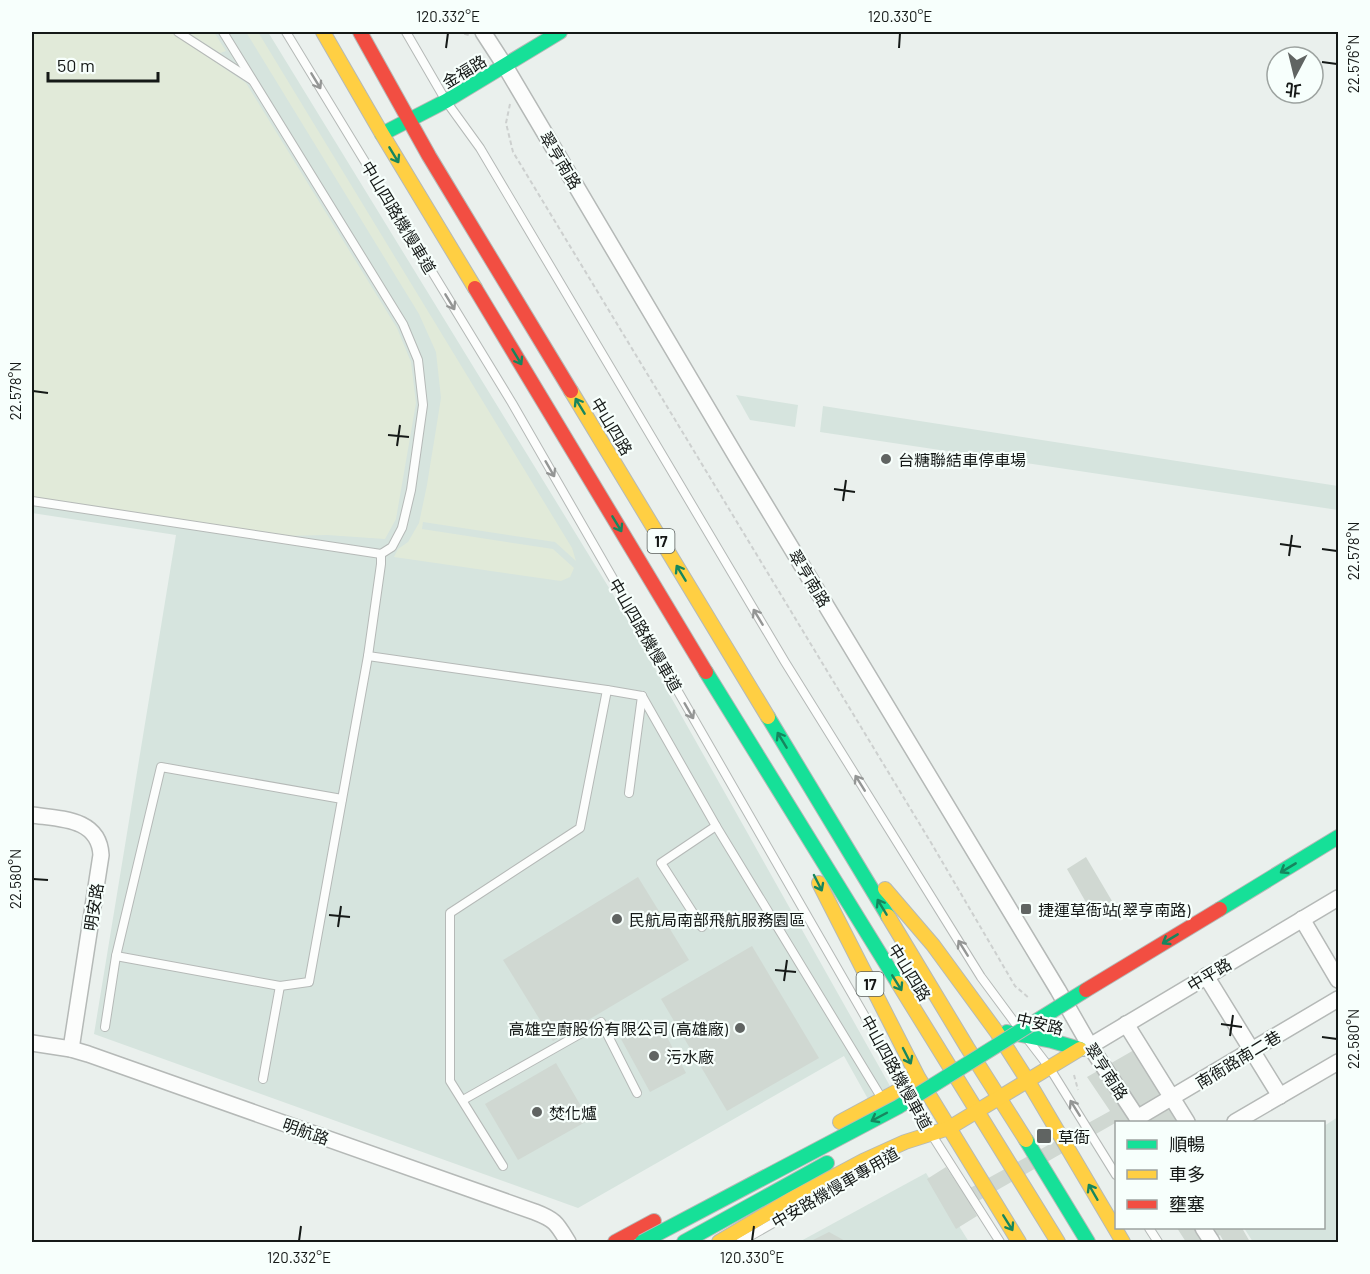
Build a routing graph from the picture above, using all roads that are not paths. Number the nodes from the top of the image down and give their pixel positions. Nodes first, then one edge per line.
1 (178, 32) edge
2 (223, 32) edge
3 (286, 32) edge
4 (322, 32) edge
5 (360, 32) edge
6 (406, 32) edge
7 (560, 32) edge
8 (478, 34) edge
9 (505, 66) junction
10 (254, 81) junction
11 (446, 101) junction
12 (409, 119) junction
13 (382, 134) junction
14 (32, 501) edge
15 (381, 554) junction
16 (368, 656) junction
17 (607, 690) junction
18 (642, 696) junction
19 (734, 718) junction
20 (629, 793) dead end
21 (342, 799) junction
22 (32, 815) edge
23 (716, 826) junction
24 (839, 836) junction
25 (1338, 837) edge
26 (1338, 898) edge
27 (1302, 919) junction
28 (702, 927) dead end
29 (116, 956) junction
30 (1206, 976) junction
31 (1338, 980) edge
32 (280, 986) junction
33 (1338, 999) edge
34 (1089, 1008) dead end
35 (1126, 1024) junction
36 (105, 1027) dead end
37 (1024, 1035) junction
38 (981, 1039) junction
39 (32, 1043) edge
40 (71, 1049) junction
41 (1080, 1050) junction
42 (1251, 1051) junction
43 (1338, 1062) edge
44 (1049, 1067) junction
45 (932, 1069) junction
46 (263, 1079) dead end
47 (1028, 1081) junction
48 (905, 1087) junction
49 (637, 1093) dead end
50 (1280, 1096) junction
51 (1000, 1097) junction
52 (1172, 1098) junction
53 (883, 1099) junction
54 (463, 1101) junction
55 (976, 1112) junction
56 (910, 1118) dead end
57 (1139, 1120) edge
58 (1186, 1121) edge
59 (1237, 1121) edge
60 (833, 1126) dead end
61 (949, 1128) junction
62 (930, 1132) junction
63 (819, 1149) junction
64 (503, 1166) dead end
65 (867, 1168) dead end
66 (1115, 1173) edge
67 (848, 1180) dead end
68 (772, 1210) junction
69 (1115, 1228) edge
70 (1115, 1229) edge
71 (1150, 1229) edge
72 (1204, 1229) edge
73 (568, 1242) edge
74 (615, 1242) edge
75 (642, 1242) edge
76 (652, 1242) edge
77 (661, 1242) edge
78 (684, 1242) edge
79 (700, 1242) edge
80 (708, 1242) edge
81 (719, 1242) edge
82 (740, 1242) edge
83 (1000, 1242) edge
84 (1019, 1242) edge
85 (1058, 1242) edge
86 (1088, 1242) edge
87 (1123, 1242) edge
88 (1158, 1242) edge
89 (1212, 1242) edge

1 - 10 lane
2 - 10 lane
3 -> 48 lane, 中山四路機慢車道
4 - 13 main road, 中山四路 / 17
5 - 12 main road, 中山四路 / 17
6 - 11 lane
7 - 9 main road, 金福路
8 - 9 street, 翠亨南路
9 - 11 main road, 金福路
9 - 41 street, 翠亨南路
10 - 15 lane
11 - 12 main road, 金福路
37 -> 11 lane
12 - 13 main road, 金福路
24 -> 12 main road, 中山四路 / 17
13 -> 19 main road, 中山四路 / 17
14 - 15 lane
15 - 16 lane
16 - 17 lane
16 - 21 lane
17 - 18 lane
17 - 54 lane
18 - 20 lane
18 - 23 lane
19 -> 45 main road, 中山四路 / 17
19 -> 45 main road, 中山四路 / 17
21 - 29 lane
21 - 32 lane
22 - 40 street, 明安路
23 - 28 lane
23 - 53 lane
38 -> 24 main road, 中山四路 / 17
24 - 38 main road, 中山四路 / 17
25 -> 63 main road, bridge
26 - 27 street, 中平路
27 - 30 street, 中平路
27 - 31 street
29 - 32 lane
29 - 36 lane
30 - 35 street, 中平路
30 - 42 street
32 - 46 lane
33 - 42 street, 南衙路南二巷
34 - 56 main road
35 - 41 street, 中平路
35 - 52 street
37 - 38 main road, 中安路
37 - 41 main road, 中安路
37 - 44 lane
38 - 45 main road
38 - 47 main road, 中山四路 / 17
38 - 51 main road, 中山四路 / 17
39 - 40 street, 明航路
40 - 73 street, 明航路
41 - 44 main road, 中安路
41 - 57 street, 翠亨南路
42 - 50 street
42 - 52 street, 南衙路南二巷
43 - 50 street
44 - 47 main road, 中安路
66 -> 44 lane
45 - 48 main road
45 - 55 main road, 中山四路 / 17
45 - 61 main road, 中山四路 / 17
47 - 51 main road, 中安路
69 -> 47 main road, 中山四路 / 17
48 - 53 main road
48 - 62 lane, 中山四路機慢車道
49 - 54 lane
50 - 59 street
51 - 55 main road, 中安路
51 - 86 main road, 中山四路 / 17
52 - 57 street, 南衙路南二巷
52 - 58 street
53 - 60 main road
54 - 64 lane
55 - 61 main road, 中安路
55 - 85 main road, 中山四路 / 17
61 - 62 main road, 中安路
61 -> 84 main road, 中山四路 / 17
62 - 65 lane, 中安路機慢車專用道
62 - 68 main road, 中安路
62 - 83 lane, 中山四路機慢車道
63 - 75 main road, bridge
63 - 77 main road, bridge
67 - 82 lane, 中安路機慢車專用道
68 - 80 main road, 中安路
68 - 81 main road, 中安路
87 -> 70 main road, 中山四路 / 17
71 - 88 lane
72 - 89 street
74 - 76 main road
78 - 79 main road

